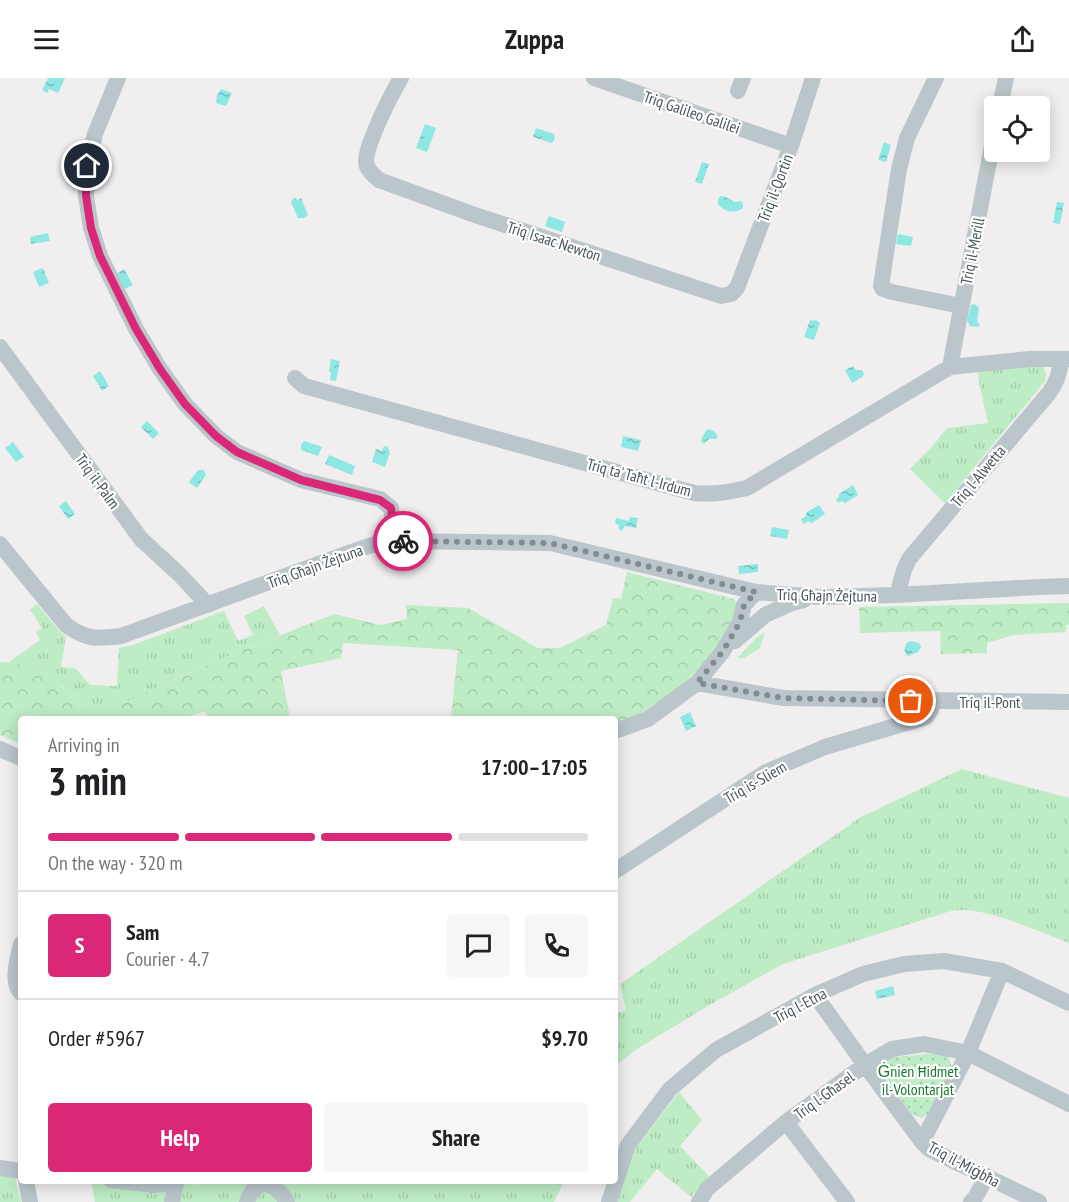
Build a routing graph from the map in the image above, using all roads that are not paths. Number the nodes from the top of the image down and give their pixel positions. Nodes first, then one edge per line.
1 (118, 78) edge
2 (401, 78) edge
3 (594, 78) edge
4 (813, 78) edge
5 (936, 78) edge
6 (1006, 78) edge
7 (1002, 96) edge
8 (791, 146) junction
9 (989, 162) edge
10 (731, 294) joint
11 (961, 306) junction
12 (0, 347) edge
13 (1066, 359) edge
14 (950, 368) junction
15 (295, 378) dead end
16 (395, 541) junction
17 (0, 544) edge
18 (1069, 586) edge
19 (763, 593) junction
20 (897, 595) junction
21 (820, 597) junction
22 (208, 605) junction
23 (776, 610) junction
24 (723, 651) junction
25 (697, 683) junction
26 (932, 701) junction
27 (1069, 702) edge
28 (618, 730) edge
29 (0, 749) edge
30 (18, 757) edge
31 (618, 869) edge
32 (18, 964) edge
33 (1002, 971) junction
34 (18, 990) edge
35 (815, 995) junction
36 (1069, 1003) edge
37 (968, 1053) junction
38 (865, 1065) junction
39 (1069, 1104) edge
40 (786, 1122) junction
41 (922, 1142) junction
42 (0, 1168) edge
43 (18, 1171) edge
44 (618, 1175) edge
45 (987, 1176) junction
46 (27, 1184) edge
47 (176, 1184) edge
48 (615, 1184) edge
49 (707, 1198) edge
50 (30, 1202) edge
51 (172, 1202) edge
52 (247, 1202) edge
53 (287, 1202) edge
54 (609, 1202) edge
55 (847, 1202) edge
56 (970, 1202) edge
57 (1039, 1202) edge

1 - 16 street
2 - 10 street, Triq Isaac Newton
3 - 8 street, Triq Galileo Galilei
4 - 8 street, Triq il-Qortin
5 - 11 street
6 - 7 street
8 - 10 street, Triq il-Qortin
9 - 11 street, Triq il-Merill
11 - 14 street, Triq il-Merill
12 - 22 street, Triq il-Palm
13 - 14 street, Triq ta' Taħt l-Irdum
13 - 20 street, Triq l-Alwetta
14 - 15 street, Triq ta' Taħt l-Irdum
16 - 19 street, Triq Għajn Żejtuna
16 - 22 street, Triq Għajn Żejtuna
17 - 22 street, Triq Għajn Żejtuna
18 - 20 street, Triq Għajn Żejtuna
19 - 21 street, Triq Għajn Żejtuna
19 - 23 street
19 - 24 street
20 - 21 street, Triq Għajn Żejtuna
21 - 23 street
23 - 24 street
24 - 25 street
25 - 26 street, Triq il-Pont
25 - 28 street
26 - 27 street, Triq il-Pont
26 - 31 street, Triq is-Sliem
29 - 30 street
32 - 34 street
33 - 35 street, Triq l-Etna
33 - 36 street, Triq l-Etna
33 - 37 street
35 - 38 street, Triq il-Miġbħa
35 - 44 street, Triq l-Etna
37 - 38 street, Triq l-Għasel
37 - 39 street, Triq l-Għasel
37 - 41 street
38 - 40 street, Triq l-Għasel
38 - 41 street, Triq il-Miġbħa
40 - 49 street, Triq l-Għasel
40 - 55 street
41 - 45 street, Triq il-Miġbħa
42 - 43 street
45 - 56 street
45 - 57 street, Triq il-Miġbħa
46 - 50 street
47 - 51 street
48 - 54 street, Triq l-Etna
52 - 53 street

